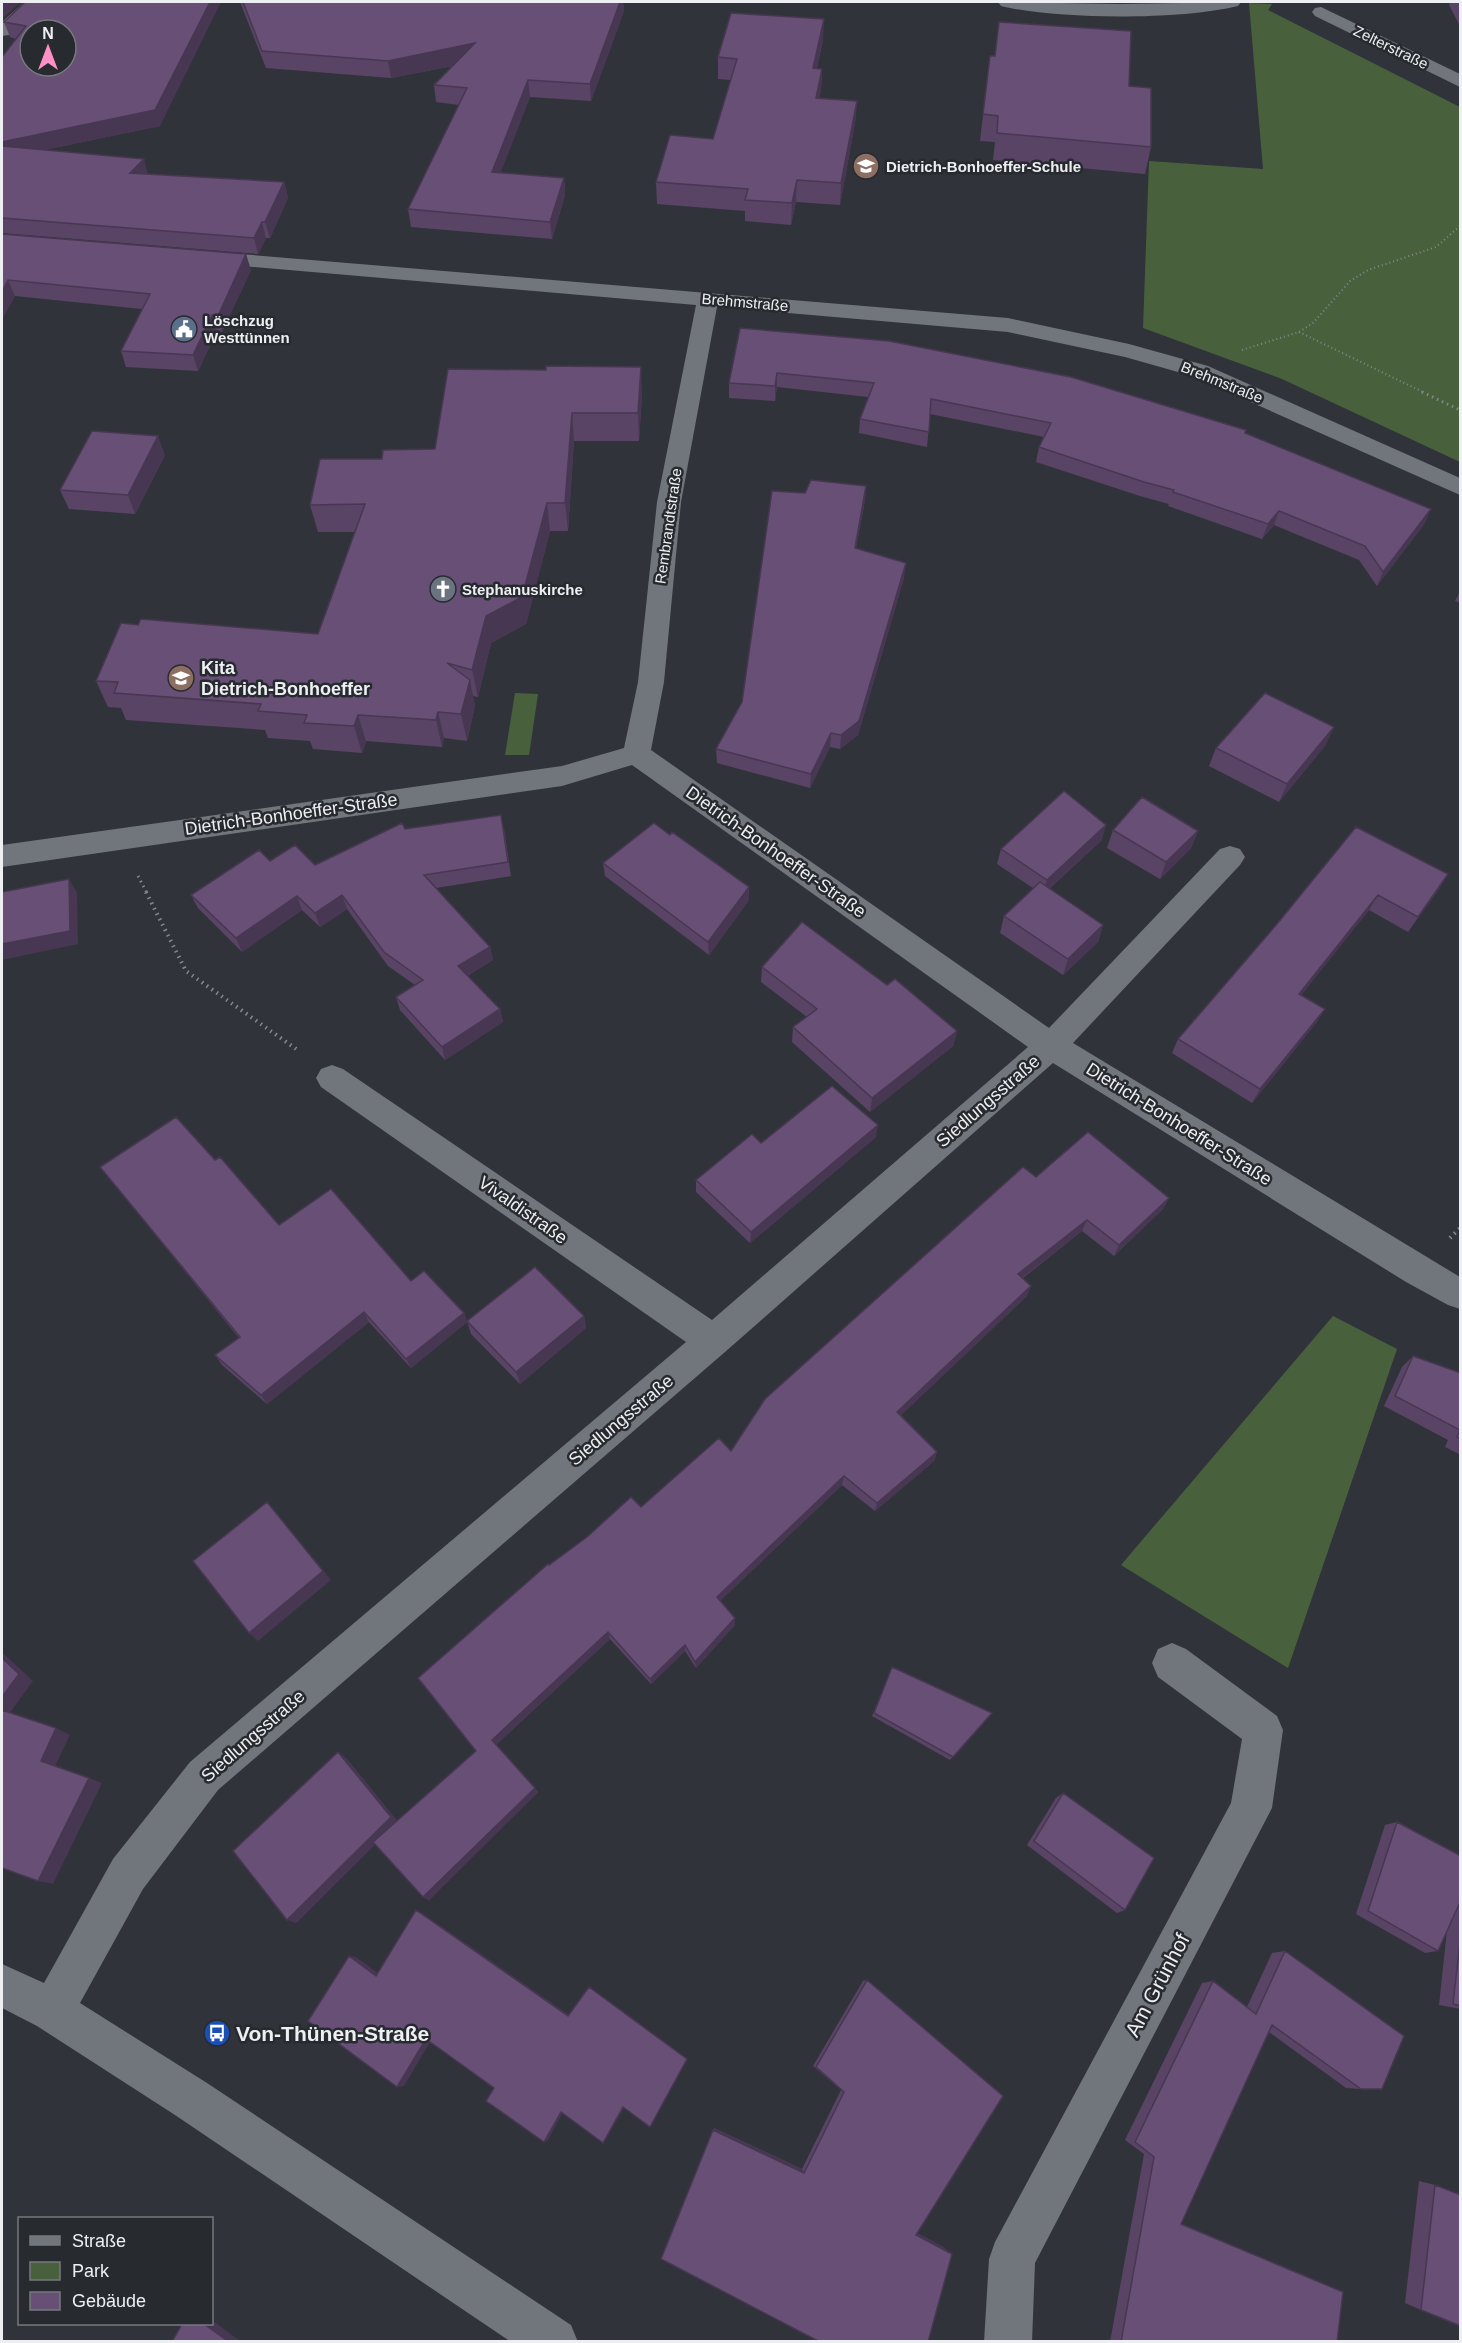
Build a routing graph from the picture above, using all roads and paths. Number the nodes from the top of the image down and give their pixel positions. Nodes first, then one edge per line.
1 (34, 2) edge
2 (1007, 2) edge
3 (1232, 2) edge
4 (1321, 12) dead end
5 (2, 31) edge
6 (1461, 81) edge
7 (1461, 226) edge
8 (182, 255) edge
9 (708, 299) junction
10 (1461, 410) edge
11 (1461, 487) edge
12 (636, 754) junction
13 (123, 838) junction
14 (2, 856) edge
15 (1230, 857) dead end
16 (1052, 1046) junction
17 (332, 1078) joint
18 (1461, 1294) edge
19 (713, 1341) junction
20 (1172, 1663) dead end
21 (2, 1985) edge
22 (52, 2011) junction
23 (554, 2342) edge
24 (1008, 2342) edge

1 - 5 street
2 - 3 street
4 - 6 street, Zelterstraße
7 - 10 path
8 - 9 street, Brehmstraße
9 - 11 street, Brehmstraße
9 - 12 street, Rembrandtstraße
12 - 13 street, Dietrich-Bonhoeffer-Straße
12 - 16 street, Dietrich-Bonhoeffer-Straße
13 - 14 street, Dietrich-Bonhoeffer-Straße
13 - 17 path
15 - 16 street, Siedlungsstraße
16 - 18 street, Dietrich-Bonhoeffer-Straße
16 - 19 street, Siedlungsstraße
17 - 19 street, Vivaldistraße
19 - 22 street, Siedlungsstraße
20 - 24 street, Am Grünhof
21 - 22 street
22 - 23 street

